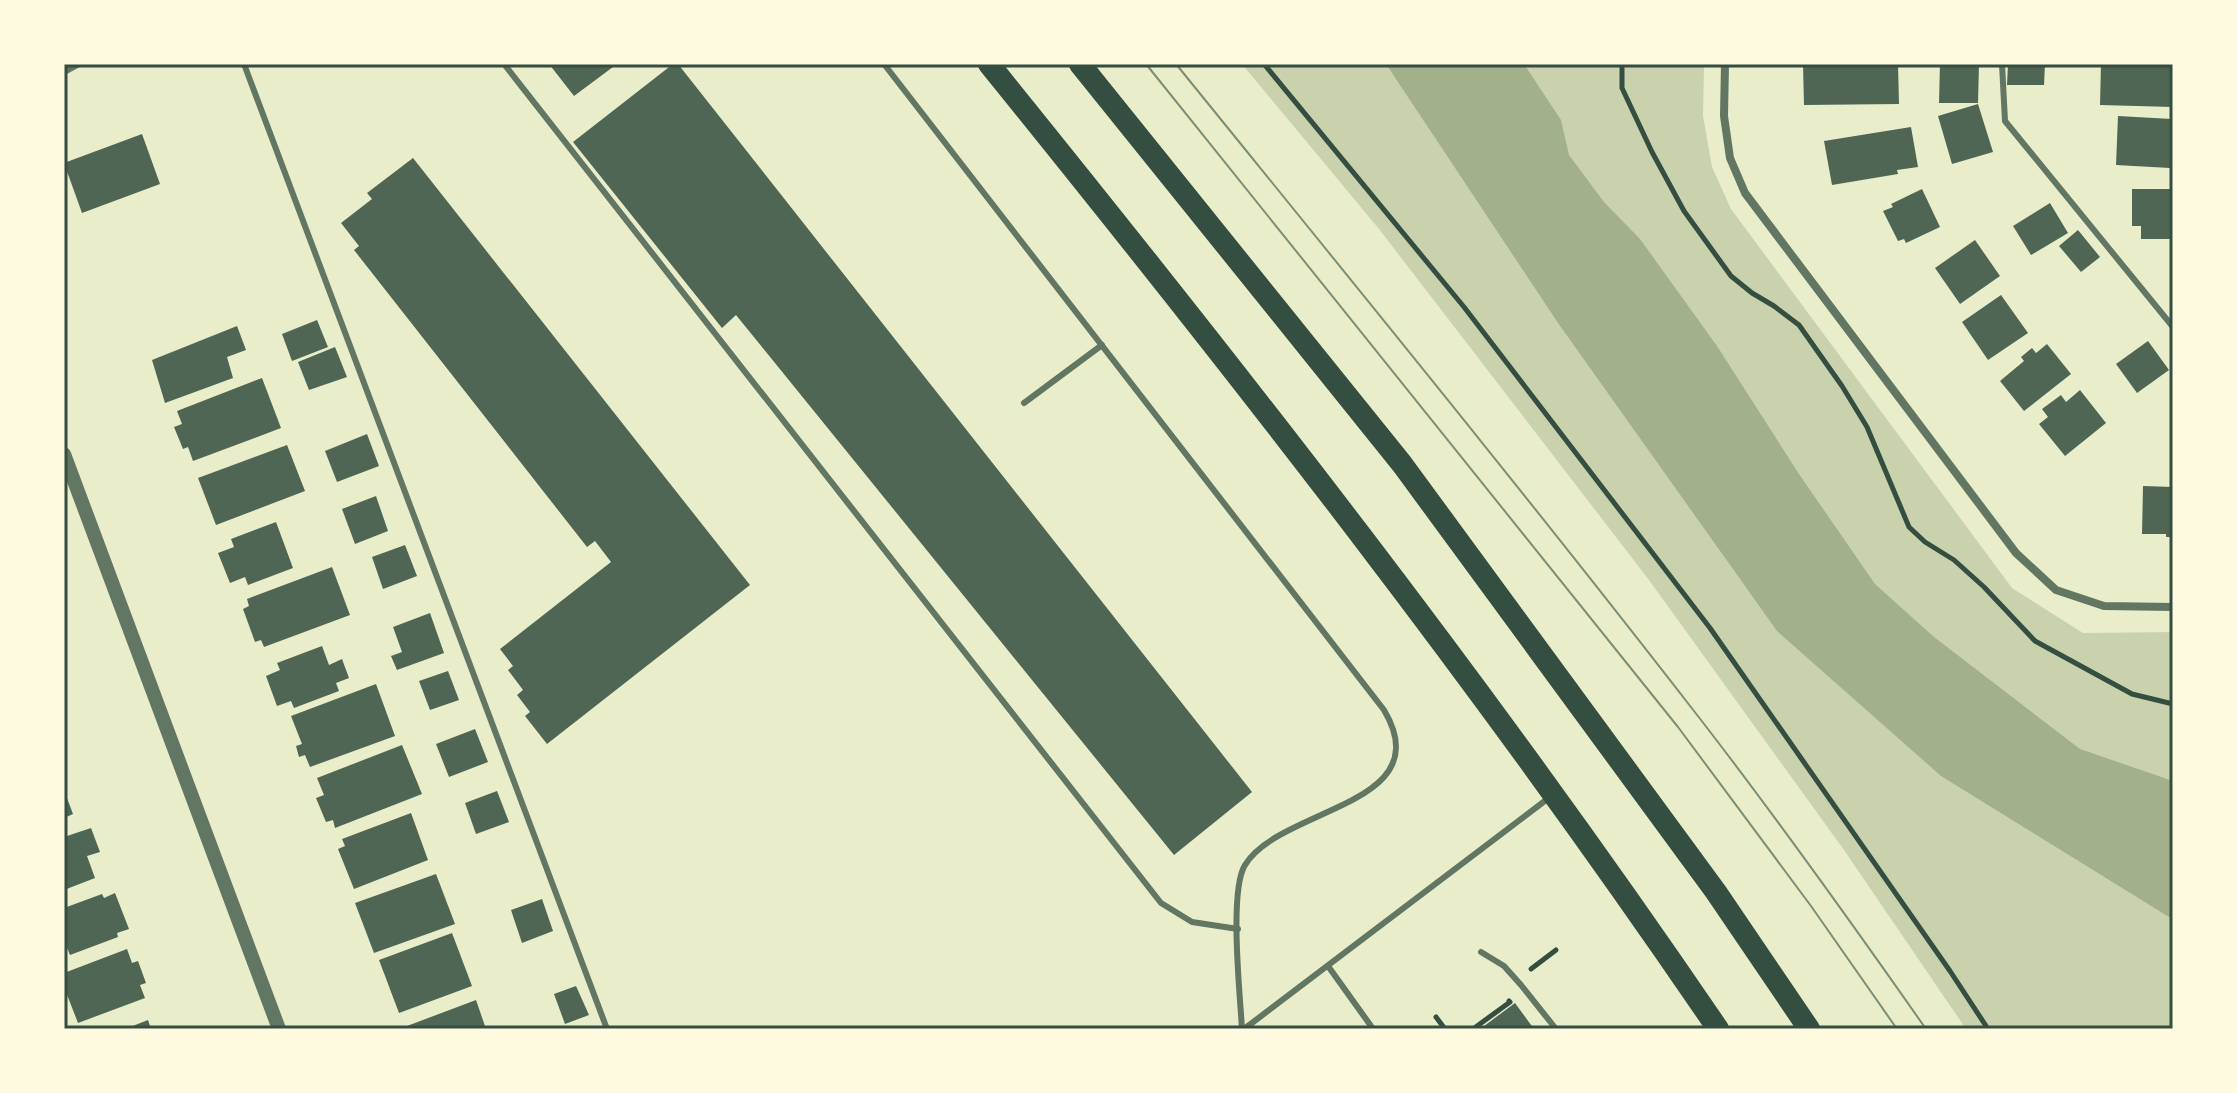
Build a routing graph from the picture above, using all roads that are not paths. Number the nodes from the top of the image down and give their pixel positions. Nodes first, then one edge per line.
1 (77, 64) edge
2 (244, 64) edge
3 (504, 64) edge
4 (884, 64) edge
5 (989, 64) edge
6 (1080, 64) edge
7 (1725, 64) edge
8 (2002, 64) edge
9 (64, 71) edge
10 (2173, 327) edge
11 (1102, 345) junction
12 (1024, 403) dead end
13 (64, 454) edge
14 (2173, 607) edge
15 (1554, 794) junction
16 (1238, 929) junction
17 (1481, 952) dead end
18 (1328, 966) junction
19 (1371, 1026) dead end
20 (279, 1029) edge
21 (607, 1029) edge
22 (1243, 1029) edge
23 (1556, 1029) edge
24 (1718, 1029) edge
25 (1809, 1029) edge

1 - 9 street
2 - 21 lane
3 - 16 lane
4 - 11 lane
5 - 15 highway
6 - 25 highway
7 - 14 street
8 - 10 lane
11 - 12 lane
11 - 16 lane
13 - 20 street
15 - 18 lane
15 - 24 highway
16 - 22 lane
17 - 23 lane
18 - 19 lane
18 - 22 lane

